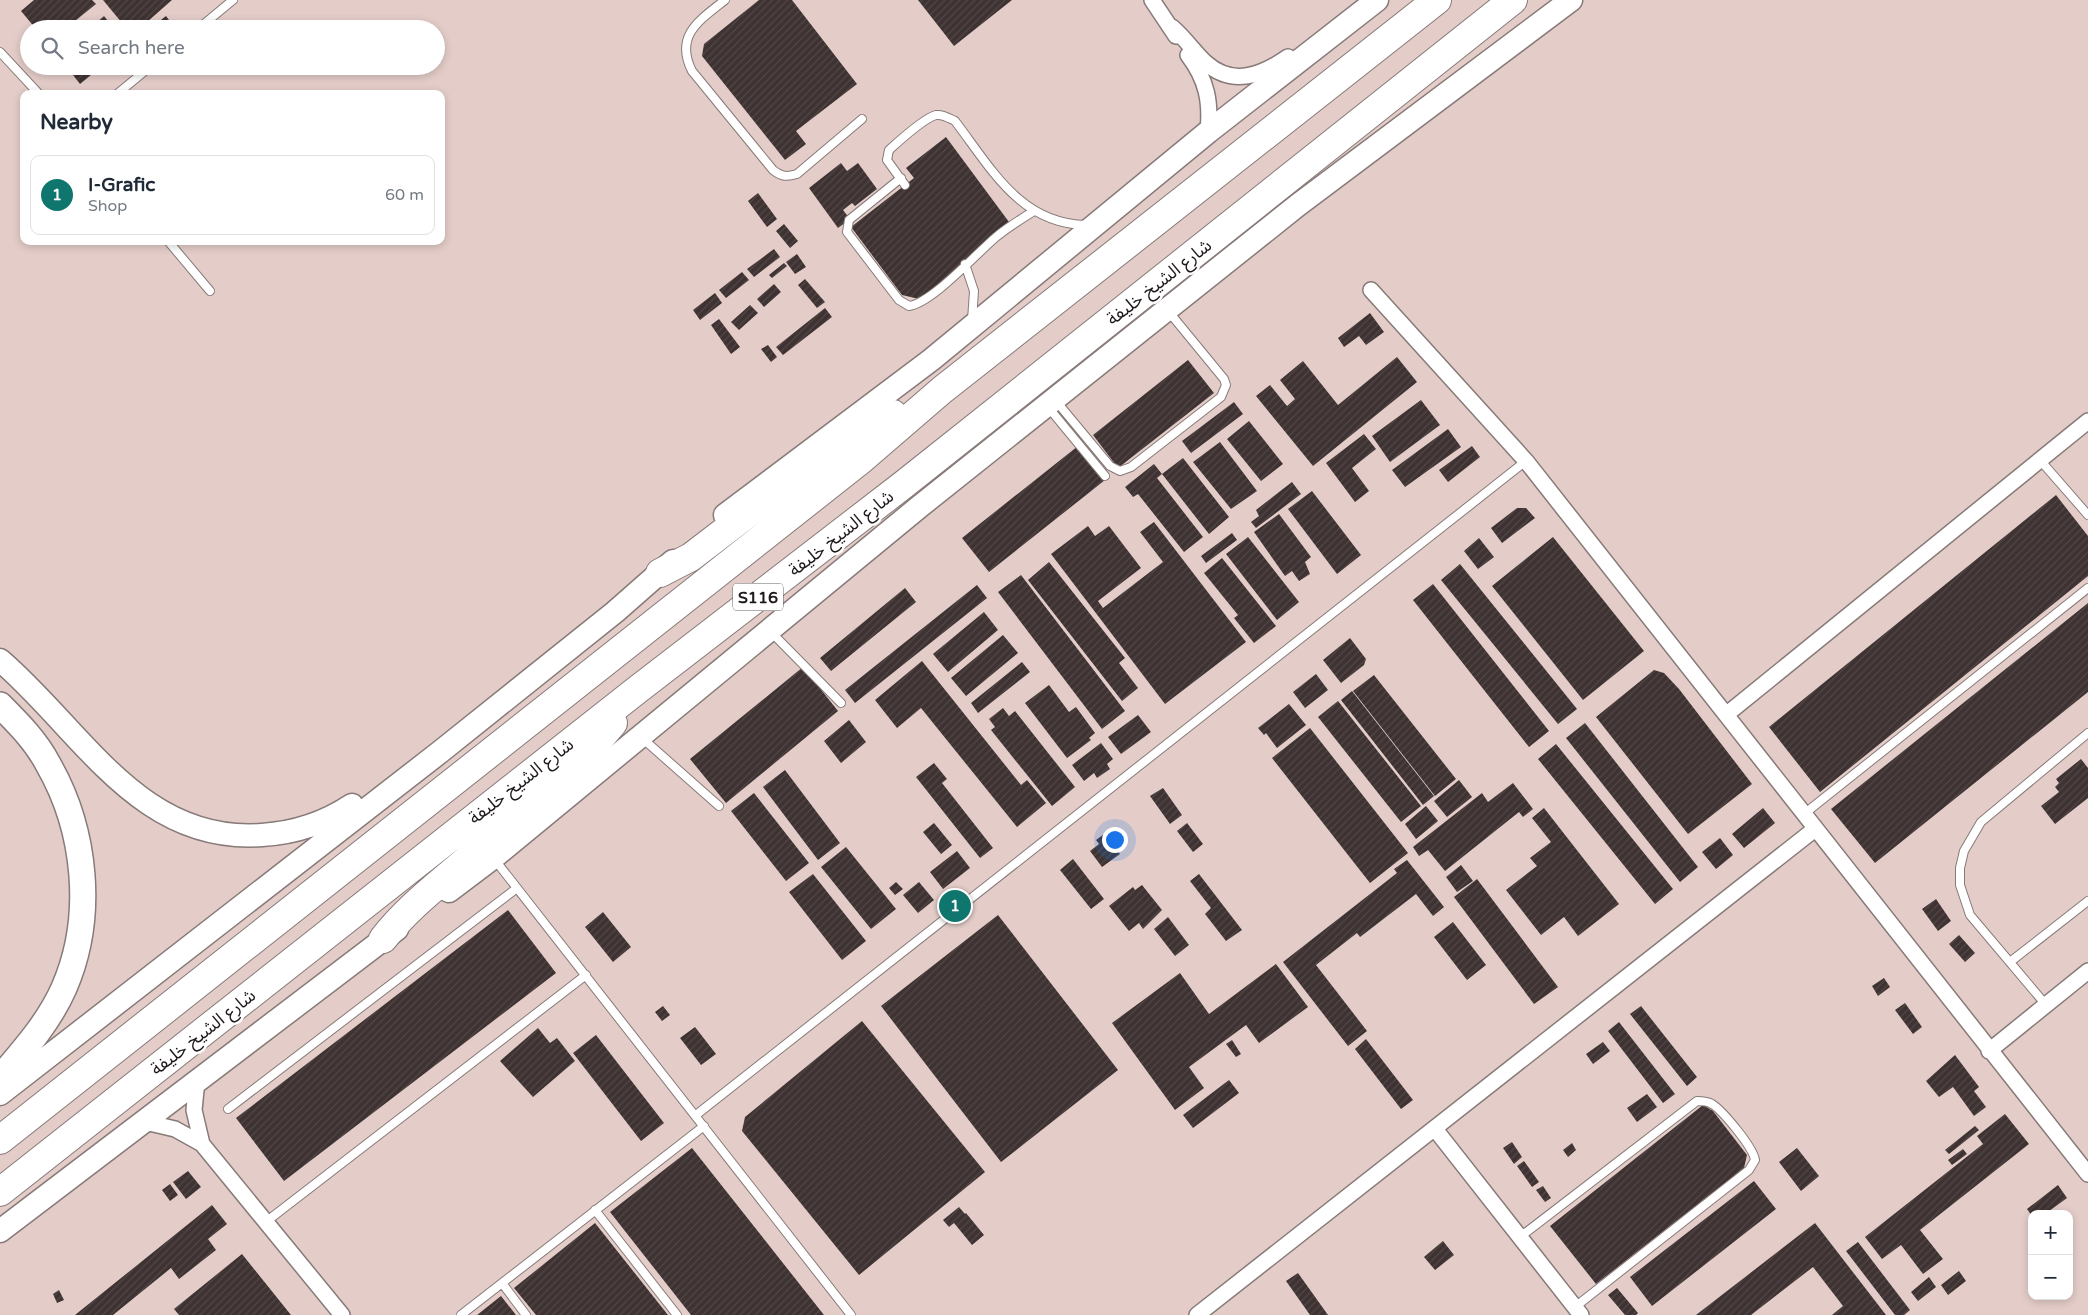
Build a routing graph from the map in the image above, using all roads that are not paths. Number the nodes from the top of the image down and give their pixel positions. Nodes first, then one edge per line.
1 (233, 0) edge
2 (725, 0) edge
3 (1152, 0) edge
4 (1377, 0) edge
5 (1437, 0) edge
6 (1513, 0) edge
7 (1571, 0) edge
8 (209, 20) edge
9 (1349, 24) junction
10 (1172, 26) junction
11 (0, 52) edge
12 (20, 74) edge
13 (21, 75) edge
14 (140, 75) edge
15 (35, 90) edge
16 (122, 90) edge
17 (862, 119) dead end
18 (1208, 132) junction
19 (1034, 211) junction
20 (1096, 225) junction
21 (171, 245) edge
22 (965, 265) junction
23 (1371, 290) dead end
24 (210, 291) dead end
25 (1167, 310) junction
26 (970, 327) junction
27 (942, 390) junction
28 (1051, 402) junction
29 (2088, 421) edge
30 (2040, 460) junction
31 (1526, 462) junction
32 (1105, 476) dead end
33 (2088, 515) edge
34 (660, 573) junction
35 (2088, 588) edge
36 (769, 630) junction
37 (0, 660) edge
38 (636, 690) junction
39 (841, 704) dead end
40 (0, 705) edge
41 (1727, 714) junction
42 (2088, 733) edge
43 (641, 736) junction
44 (440, 752) junction
45 (719, 806) dead end
46 (1804, 814) junction
47 (1815, 829) junction
48 (494, 858) junction
49 (517, 888) junction
50 (2088, 901) edge
51 (383, 938) junction
52 (2010, 962) junction
53 (2088, 971) edge
54 (586, 975) junction
55 (2046, 1005) junction
56 (1989, 1051) junction
57 (0, 1078) edge
58 (197, 1080) junction
59 (0, 1094) edge
60 (228, 1109) dead end
61 (696, 1115) junction
62 (145, 1122) junction
63 (704, 1126) junction
64 (1435, 1129) junction
65 (0, 1140) edge
66 (202, 1144) junction
67 (2088, 1174) edge
68 (0, 1192) edge
69 (595, 1210) junction
70 (266, 1221) junction
71 (0, 1231) edge
72 (1520, 1237) junction
73 (502, 1283) junction
74 (1578, 1311) edge
75 (342, 1315) edge
76 (461, 1315) edge
77 (526, 1315) edge
78 (677, 1315) edge
79 (851, 1315) edge
80 (1197, 1315) edge

1 - 8 lane
2 - 17 lane
3 - 10 street
4 - 9 main road
5 - 27 highway, S116
6 - 38 highway, شارع الشيخ خليفة / S116
7 - 25 main road
9 - 10 street
9 - 18 main road
10 - 18 street
11 - 12 lane
13 - 15 lane
14 - 16 lane
18 - 20 main road
19 - 20 lane
19 - 22 lane
19 - 22 lane
20 - 26 main road
21 - 24 lane
22 - 26 lane
23 - 31 street
25 - 28 main road
25 - 28 lane
26 - 34 main road
27 - 34 highway
27 - 65 highway, S116
28 - 32 lane
28 - 36 main road
29 - 30 street
30 - 33 lane
30 - 41 street
31 - 41 street
31 - 61 lane
34 - 44 main road
35 - 46 lane
36 - 39 lane
36 - 43 main road
37 - 44 main road
38 - 51 highway
38 - 68 highway, شارع الشيخ خليفة / S116
40 - 57 main road
41 - 46 street
42 - 52 lane
43 - 45 lane
43 - 48 main road
44 - 59 main road
46 - 47 street
47 - 56 street
47 - 64 street
48 - 49 lane
48 - 51 main road
49 - 54 lane
49 - 60 lane
50 - 52 lane
51 - 58 main road
52 - 55 lane
53 - 55 street
54 - 61 lane
54 - 70 lane
55 - 56 street
56 - 67 street
58 - 62 main road
58 - 66 street
61 - 63 lane
62 - 66 street
62 - 71 main road
63 - 69 lane
63 - 79 lane
64 - 72 street
64 - 80 street
66 - 70 street
69 - 73 lane
69 - 78 lane
70 - 75 street
72 - 74 street
72 - 74 lane
73 - 76 lane
73 - 77 lane

